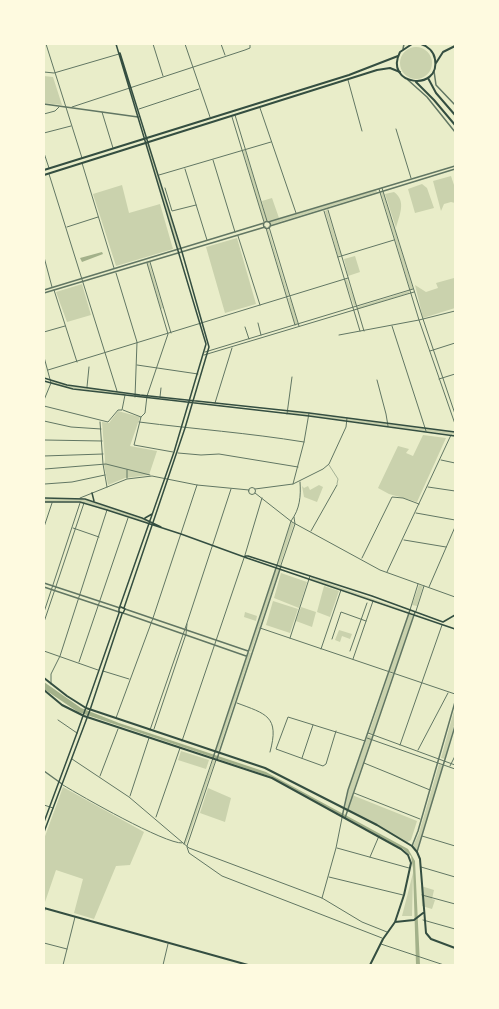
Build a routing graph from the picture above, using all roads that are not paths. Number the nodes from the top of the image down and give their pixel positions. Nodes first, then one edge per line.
1 (46, 44) edge
2 (116, 44) edge
3 (153, 44) edge
4 (185, 44) edge
5 (221, 44) edge
6 (250, 44) edge
7 (404, 44) edge
8 (412, 44) edge
9 (423, 44) edge
10 (428, 44) edge
11 (455, 46) edge
12 (403, 49) junction
13 (120, 54) junction
14 (225, 56) junction
15 (398, 56) junction
16 (435, 64) junction
17 (192, 66) junction
18 (434, 70) junction
19 (44, 72) edge
20 (400, 72) junction
21 (54, 73) junction
22 (163, 76) junction
23 (428, 78) junction
24 (348, 79) junction
25 (408, 80) junction
26 (416, 82) junction
27 (130, 87) junction
28 (200, 89) junction
29 (44, 104) edge
30 (60, 106) junction
31 (455, 106) edge
32 (65, 107) junction
33 (260, 107) junction
34 (70, 108) junction
35 (139, 109) junction
36 (102, 112) junction
37 (44, 114) edge
38 (235, 115) junction
39 (455, 115) edge
40 (231, 116) junction
41 (138, 117) junction
42 (210, 118) junction
43 (455, 125) edge
44 (71, 126) junction
45 (396, 129) dead end
46 (362, 131) dead end
47 (455, 132) edge
48 (44, 133) edge
49 (241, 136) junction
50 (238, 137) junction
51 (145, 138) junction
52 (271, 142) junction
53 (146, 143) junction
54 (113, 148) junction
55 (246, 150) junction
56 (242, 151) junction
57 (44, 153) edge
58 (82, 158) junction
59 (213, 160) junction
60 (82, 163) junction
61 (49, 168) junction
62 (185, 168) junction
63 (455, 168) edge
64 (451, 169) junction
65 (44, 170) edge
66 (49, 174) junction
67 (44, 175) edge
68 (158, 176) junction
69 (411, 179) junction
70 (382, 187) junction
71 (165, 188) dead end
72 (379, 188) junction
73 (384, 191) junction
74 (380, 192) junction
75 (196, 205) junction
76 (328, 210) junction
77 (324, 211) junction
78 (296, 213) junction
79 (98, 216) junction
80 (268, 222) junction
81 (264, 223) junction
82 (269, 226) junction
83 (66, 227) junction
84 (265, 228) junction
85 (235, 232) junction
86 (238, 236) junction
87 (395, 240) junction
88 (208, 241) junction
89 (181, 249) junction
90 (178, 250) junction
91 (182, 252) junction
92 (180, 253) junction
93 (342, 256) junction
94 (44, 257) edge
95 (338, 257) junction
96 (150, 262) junction
97 (146, 263) junction
98 (114, 268) junction
99 (116, 272) junction
100 (83, 278) junction
101 (348, 278) junction
102 (344, 279) junction
103 (84, 281) junction
104 (52, 287) junction
105 (414, 289) junction
106 (44, 290) edge
107 (53, 290) junction
108 (410, 290) junction
109 (415, 292) junction
110 (44, 293) edge
111 (411, 293) junction
112 (290, 297) junction
113 (287, 298) junction
114 (260, 306) junction
115 (357, 306) junction
116 (353, 307) junction
117 (164, 309) junction
118 (161, 310) junction
119 (358, 310) junction
120 (354, 311) junction
121 (455, 311) edge
122 (423, 319) junction
123 (419, 320) junction
124 (204, 323) junction
125 (258, 323) dead end
126 (201, 324) junction
127 (298, 324) junction
128 (66, 325) junction
129 (295, 325) junction
130 (392, 325) junction
131 (245, 327) dead end
132 (299, 327) junction
133 (296, 328) junction
134 (360, 331) junction
135 (364, 331) junction
136 (44, 332) edge
137 (171, 333) junction
138 (168, 334) junction
139 (261, 335) junction
140 (340, 335) dead end
141 (249, 339) junction
142 (137, 342) junction
143 (455, 343) edge
144 (207, 344) junction
145 (232, 348) junction
146 (434, 350) junction
147 (208, 351) junction
148 (430, 351) junction
149 (205, 352) junction
150 (106, 353) junction
151 (204, 355) junction
152 (207, 355) junction
153 (44, 357) edge
154 (77, 362) junction
155 (137, 365) junction
156 (89, 367) dead end
157 (156, 368) junction
158 (48, 370) junction
159 (198, 374) junction
160 (455, 374) edge
161 (292, 377) dead end
162 (44, 378) edge
163 (443, 378) junction
164 (50, 380) junction
165 (377, 380) dead end
166 (438, 380) junction
167 (44, 381) edge
168 (51, 383) junction
169 (87, 388) junction
170 (162, 388) dead end
171 (117, 391) junction
172 (125, 392) junction
173 (135, 394) junction
174 (125, 396) junction
175 (147, 396) junction
176 (135, 397) junction
177 (160, 397) junction
178 (147, 399) junction
179 (44, 400) edge
180 (189, 402) junction
181 (192, 403) junction
182 (455, 404) edge
183 (215, 405) junction
184 (452, 405) junction
185 (44, 406) edge
186 (254, 408) junction
187 (122, 410) junction
188 (254, 411) junction
189 (288, 411) junction
190 (309, 413) junction
191 (287, 414) junction
192 (455, 414) edge
193 (309, 416) junction
194 (141, 417) junction
195 (347, 418) junction
196 (44, 421) edge
197 (100, 421) junction
198 (139, 422) junction
199 (348, 422) junction
200 (388, 423) junction
201 (455, 424) edge
202 (388, 427) junction
203 (182, 428) junction
204 (185, 428) junction
205 (426, 428) junction
206 (101, 429) junction
207 (426, 431) junction
208 (455, 432) edge
209 (452, 435) junction
210 (455, 436) edge
211 (44, 440) edge
212 (102, 441) junction
213 (304, 442) junction
214 (44, 452) edge
215 (174, 452) junction
216 (177, 453) junction
217 (103, 454) junction
218 (44, 456) edge
219 (440, 460) junction
220 (44, 461) edge
221 (455, 463) edge
222 (103, 464) junction
223 (329, 464) junction
224 (298, 467) junction
225 (45, 469) edge
226 (127, 470) junction
227 (105, 475) junction
228 (152, 476) junction
229 (127, 479) junction
230 (165, 479) junction
231 (168, 480) junction
232 (300, 481) junction
233 (45, 484) edge
234 (293, 484) junction
235 (197, 485) junction
236 (337, 485) joint
237 (107, 487) junction
238 (428, 487) junction
239 (231, 489) junction
240 (249, 490) junction
241 (255, 490) junction
242 (455, 491) edge
243 (92, 493) junction
244 (255, 493) junction
245 (44, 494) edge
246 (44, 498) edge
247 (80, 498) junction
248 (262, 498) junction
249 (94, 501) junction
250 (44, 502) edge
251 (52, 502) junction
252 (80, 502) junction
253 (84, 503) junction
254 (419, 505) junction
255 (107, 510) junction
256 (153, 513) junction
257 (415, 513) junction
258 (294, 516) junction
259 (128, 518) junction
260 (142, 518) junction
261 (455, 520) edge
262 (150, 521) junction
263 (290, 521) junction
264 (154, 522) junction
265 (295, 524) junction
266 (149, 525) junction
267 (152, 526) junction
268 (44, 527) edge
269 (161, 527) junction
270 (455, 527) edge
271 (72, 528) junction
272 (75, 529) junction
273 (310, 532) junction
274 (181, 534) junction
275 (99, 537) junction
276 (403, 540) junction
277 (214, 545) junction
278 (446, 547) junction
279 (245, 556) junction
280 (362, 559) junction
281 (277, 565) junction
282 (281, 566) junction
283 (276, 568) junction
284 (280, 569) junction
285 (387, 573) junction
286 (310, 576) junction
287 (310, 579) junction
288 (44, 583) edge
289 (418, 584) junction
290 (52, 585) junction
291 (44, 586) edge
292 (56, 586) junction
293 (424, 586) junction
294 (428, 587) junction
295 (51, 589) junction
296 (55, 590) junction
297 (268, 590) junction
298 (342, 590) junction
299 (272, 591) junction
300 (80, 594) junction
301 (455, 597) edge
302 (79, 598) junction
303 (101, 601) junction
304 (374, 601) junction
305 (367, 604) dead end
306 (99, 605) junction
307 (411, 605) junction
308 (120, 607) junction
309 (124, 608) junction
310 (417, 608) junction
311 (410, 610) junction
312 (44, 612) edge
313 (119, 612) junction
314 (416, 612) junction
315 (123, 613) junction
316 (409, 613) junction
317 (414, 615) junction
318 (455, 615) edge
319 (153, 618) junction
320 (362, 619) junction
321 (366, 621) junction
322 (44, 622) edge
323 (151, 622) junction
324 (187, 623) junction
325 (442, 625) junction
326 (260, 628) junction
327 (184, 629) junction
328 (455, 629) edge
329 (187, 630) junction
330 (183, 633) junction
331 (186, 634) junction
332 (290, 638) junction
333 (332, 639) dead end
334 (217, 640) junction
335 (215, 645) junction
336 (321, 650) junction
337 (44, 651) edge
338 (248, 651) junction
339 (350, 651) dead end
340 (60, 656) junction
341 (246, 656) junction
342 (352, 660) junction
343 (79, 662) junction
344 (99, 670) junction
345 (102, 671) junction
346 (170, 671) junction
347 (173, 671) junction
348 (388, 672) junction
349 (394, 674) junction
350 (44, 678) edge
351 (130, 680) junction
352 (422, 683) junction
353 (51, 684) junction
354 (44, 690) edge
355 (448, 692) junction
356 (455, 694) edge
357 (233, 698) junction
358 (160, 700) junction
359 (163, 701) junction
360 (236, 701) junction
361 (455, 702) edge
362 (86, 708) junction
363 (90, 710) junction
364 (84, 715) junction
365 (87, 717) junction
366 (116, 719) junction
367 (58, 720) dead end
368 (314, 725) junction
369 (455, 726) edge
370 (118, 728) junction
371 (150, 730) junction
372 (153, 731) junction
373 (336, 731) junction
374 (77, 733) junction
375 (368, 733) junction
376 (374, 735) junction
377 (150, 738) junction
378 (366, 738) junction
379 (372, 740) junction
380 (182, 741) junction
381 (365, 741) junction
382 (400, 745) junction
383 (180, 748) junction
384 (417, 751) junction
385 (270, 752) dead end
386 (215, 753) junction
387 (218, 754) junction
388 (455, 756) edge
389 (213, 758) junction
390 (301, 758) junction
391 (71, 759) junction
392 (217, 759) junction
393 (440, 759) junction
394 (445, 761) junction
395 (364, 763) junction
396 (438, 763) junction
397 (451, 763) junction
398 (444, 765) junction
399 (455, 765) edge
400 (450, 767) junction
401 (455, 769) edge
402 (44, 771) edge
403 (100, 777) junction
404 (58, 783) junction
405 (62, 784) junction
406 (430, 790) junction
407 (354, 793) junction
408 (130, 797) junction
409 (44, 805) edge
410 (50, 807) junction
411 (53, 808) junction
412 (343, 810) junction
413 (348, 811) junction
414 (193, 816) junction
415 (342, 816) junction
416 (196, 817) junction
417 (156, 818) junction
418 (346, 818) junction
419 (422, 819) junction
420 (342, 820) junction
421 (44, 822) edge
422 (44, 832) edge
423 (379, 836) junction
424 (422, 836) junction
425 (183, 843) junction
426 (186, 846) junction
427 (412, 846) junction
428 (455, 846) edge
429 (336, 848) junction
430 (417, 852) junction
431 (370, 857) junction
432 (421, 867) junction
433 (411, 868) junction
434 (328, 877) junction
435 (455, 877) edge
436 (404, 895) junction
437 (422, 895) junction
438 (322, 898) junction
439 (455, 904) edge
440 (45, 909) edge
441 (44, 914) edge
442 (422, 914) junction
443 (75, 916) junction
444 (423, 920) junction
445 (395, 922) junction
446 (455, 929) edge
447 (388, 932) junction
448 (383, 939) junction
449 (44, 943) edge
450 (168, 943) junction
451 (380, 944) junction
452 (455, 948) edge
453 (67, 950) junction
454 (63, 965) edge
455 (163, 965) edge
456 (248, 965) edge
457 (370, 965) edge
458 (444, 965) edge

1 - 21 street
2 - 13 main road
3 - 22 street
4 - 17 street
5 - 14 street
6 - 14 street
7 - 12 street
8 - 12 main road
9 - 10 main road
9 - 16 main road
11 - 16 main road
12 - 15 main road
13 - 21 street
13 - 27 main road
14 - 17 street
15 - 20 main road
15 - 42 main road
16 - 18 main road
17 - 22 street
17 - 28 street
18 - 23 main road
18 - 31 street
19 - 21 street
20 - 24 main road
20 - 25 main road
21 - 32 street
22 - 27 street
23 - 26 main road
23 - 39 main road
24 - 33 main road
24 - 46 street
25 - 26 main road
25 - 47 street
26 - 43 main road
27 - 34 street
27 - 35 main road
27 - 41 main road
28 - 35 street
28 - 42 street
29 - 30 street
30 - 32 street
30 - 37 street
32 - 34 street
32 - 44 street
33 - 38 main road
33 - 52 street
34 - 36 street
35 - 51 main road
36 - 41 street
36 - 54 street
38 - 40 main road
38 - 49 street
40 - 50 street
40 - 53 main road
41 - 51 main road
42 - 51 main road
44 - 48 street
44 - 58 street
45 - 69 street
49 - 50 street
49 - 55 street
50 - 56 street
51 - 53 main road
51 - 54 main road
52 - 55 street
52 - 78 street
53 - 60 main road
53 - 68 main road
53 - 90 main road
54 - 58 main road
55 - 56 street
55 - 80 street
56 - 59 street
56 - 81 street
57 - 61 street
58 - 61 main road
59 - 62 street
59 - 85 street
60 - 66 main road
60 - 79 street
61 - 65 main road
62 - 68 street
62 - 75 street
63 - 64 street
64 - 69 street
64 - 73 street
66 - 67 main road
66 - 83 street
68 - 89 main road
69 - 70 street
70 - 72 street
70 - 73 street
71 - 75 street
72 - 74 street
72 - 78 street
73 - 74 street
73 - 105 street
74 - 76 street
74 - 87 street
75 - 88 street
76 - 77 street
76 - 93 street
77 - 82 street
77 - 95 street
78 - 80 street
79 - 83 street
79 - 98 street
80 - 81 street
80 - 82 street
81 - 84 street
81 - 85 street
82 - 84 street
82 - 112 street
83 - 100 street
84 - 86 street
84 - 113 street
85 - 88 street
86 - 91 street
86 - 114 street
87 - 93 street
87 - 108 street
88 - 89 street
89 - 90 street
89 - 91 main road
90 - 92 main road
90 - 98 street
91 - 92 street
91 - 124 main road
92 - 96 street
92 - 126 main road
93 - 95 street
93 - 101 street
94 - 104 street
95 - 102 street
96 - 97 street
96 - 117 street
97 - 99 street
97 - 118 street
98 - 100 street
99 - 103 street
99 - 142 street
100 - 103 street
100 - 104 street
101 - 102 street
101 - 115 street
102 - 112 street
102 - 116 street
103 - 107 street
103 - 150 street
104 - 106 street
105 - 108 street
105 - 109 street
107 - 110 street
107 - 128 street
108 - 111 street
108 - 115 street
109 - 111 street
109 - 122 street
111 - 119 street
111 - 123 street
112 - 113 street
112 - 127 street
113 - 114 street
113 - 129 street
114 - 124 street
115 - 116 street
115 - 119 street
116 - 120 street
116 - 127 street
117 - 118 street
117 - 137 street
118 - 138 street
119 - 120 street
119 - 135 street
120 - 132 street
120 - 134 street
121 - 122 street
122 - 123 street
122 - 146 street
123 - 130 street
123 - 148 street
124 - 126 street
124 - 144 main road
125 - 139 street
126 - 137 street
126 - 144 main road
127 - 129 street
127 - 132 street
128 - 136 street
128 - 154 street
129 - 133 street
129 - 139 street
130 - 135 street
130 - 205 street
131 - 141 street
132 - 133 street
133 - 145 street
134 - 135 street
134 - 140 street
137 - 138 street
138 - 142 street
138 - 157 street
139 - 141 street
141 - 147 street
142 - 150 street
142 - 155 street
143 - 146 street
144 - 147 main road
144 - 149 main road
145 - 152 street
145 - 183 street
146 - 148 street
146 - 163 street
147 - 149 street
147 - 152 main road
148 - 166 street
149 - 151 main road
150 - 154 street
150 - 171 street
151 - 152 street
151 - 159 main road
152 - 181 main road
153 - 158 street
154 - 158 street
155 - 157 street
155 - 173 street
156 - 169 street
157 - 159 street
157 - 175 street
158 - 164 street
159 - 180 main road
160 - 163 street
161 - 189 street
162 - 164 main road
163 - 166 street
163 - 184 street
164 - 168 street
164 - 169 main road
165 - 200 street
166 - 201 street
167 - 168 main road
168 - 174 main road
168 - 179 street
169 - 171 main road
170 - 177 street
171 - 172 main road
172 - 173 main road
172 - 174 street
173 - 175 main road
173 - 176 street
174 - 176 main road
174 - 187 street
175 - 177 main road
175 - 178 street
176 - 178 main road
177 - 180 main road
178 - 180 main road
178 - 194 street
180 - 181 main road
180 - 203 main road
181 - 183 main road
181 - 204 main road
182 - 184 street
183 - 186 main road
183 - 188 main road
184 - 192 street
185 - 197 street
186 - 188 main road
186 - 189 main road
187 - 194 street
187 - 197 street
188 - 191 main road
189 - 190 main road
189 - 191 street
190 - 193 street
190 - 195 main road
191 - 193 main road
193 - 199 main road
193 - 213 street
194 - 198 street
195 - 199 street
195 - 200 main road
196 - 206 street
197 - 206 street
198 - 203 street
198 - 215 street
199 - 202 main road
199 - 223 street
200 - 202 street
200 - 205 main road
202 - 207 main road
203 - 204 street
203 - 215 main road
204 - 213 street
204 - 216 main road
205 - 207 street
205 - 208 main road
206 - 212 street
207 - 209 main road
209 - 210 main road
209 - 219 street
211 - 212 street
212 - 217 street
213 - 224 street
214 - 218 street
215 - 230 main road
216 - 224 street
216 - 231 main road
217 - 218 street
217 - 222 street
218 - 220 street
219 - 221 street
219 - 238 street
220 - 225 street
222 - 225 street
222 - 226 street
222 - 227 street
223 - 232 street
223 - 236 lane
224 - 234 street
225 - 233 street
226 - 228 street
226 - 229 street
227 - 233 street
227 - 237 street
228 - 229 street
228 - 230 street
229 - 237 street
230 - 231 street
230 - 256 main road
231 - 235 street
231 - 264 main road
232 - 234 street
232 - 258 street
233 - 245 street
234 - 241 street
235 - 239 street
235 - 274 street
236 - 273 street
237 - 243 street
238 - 242 street
238 - 254 street
239 - 240 street
239 - 277 street
240 - 241 street
240 - 244 street
241 - 244 street
243 - 247 street
243 - 249 main road
244 - 248 street
246 - 247 main road
247 - 249 main road
248 - 263 street
248 - 279 street
249 - 260 main road
250 - 251 main road
251 - 252 main road
251 - 268 street
252 - 253 main road
252 - 271 street
253 - 255 main road
253 - 272 street
254 - 257 street
254 - 280 street
255 - 259 main road
255 - 275 street
256 - 260 main road
256 - 262 main road
257 - 261 street
257 - 276 street
258 - 263 street
258 - 265 street
259 - 266 main road
259 - 303 street
260 - 262 main road
262 - 264 main road
262 - 266 main road
263 - 265 street
263 - 281 street
264 - 267 main road
264 - 269 main road
265 - 273 street
265 - 282 street
266 - 267 main road
266 - 308 main road
267 - 269 main road
267 - 309 main road
269 - 274 main road
270 - 278 street
271 - 272 street
271 - 290 street
272 - 275 street
272 - 292 street
273 - 280 street
274 - 277 main road
274 - 319 street
275 - 300 street
276 - 278 street
276 - 285 street
277 - 279 main road
277 - 324 street
278 - 294 street
279 - 281 main road
279 - 283 main road
279 - 334 street
280 - 285 street
281 - 282 main road
281 - 283 street
282 - 284 street
282 - 286 main road
283 - 284 main road
283 - 297 street
284 - 287 main road
284 - 299 street
285 - 289 street
286 - 287 street
286 - 311 main road
287 - 298 main road
287 - 332 street
288 - 290 street
289 - 293 street
289 - 307 street
290 - 292 street
290 - 295 street
291 - 295 street
292 - 296 street
292 - 300 street
293 - 294 street
293 - 310 street
294 - 301 street
295 - 296 street
295 - 312 street
296 - 302 street
296 - 322 street
297 - 299 street
297 - 338 street
298 - 304 main road
298 - 336 street
299 - 326 street
300 - 302 street
300 - 303 street
302 - 306 street
302 - 340 street
303 - 306 street
303 - 308 street
304 - 316 main road
304 - 321 street
305 - 320 street
306 - 313 street
306 - 343 street
307 - 310 street
307 - 311 street
308 - 309 main road
308 - 313 main road
309 - 315 main road
309 - 319 street
310 - 314 street
311 - 314 main road
311 - 316 street
313 - 315 main road
313 - 344 main road
314 - 317 street
314 - 318 main road
315 - 323 street
315 - 345 main road
316 - 317 main road
316 - 348 street
317 - 325 main road
317 - 349 street
319 - 323 street
319 - 327 street
320 - 321 street
320 - 333 street
320 - 339 street
321 - 342 street
323 - 330 street
323 - 351 street
324 - 327 street
324 - 329 street
325 - 328 main road
325 - 352 street
326 - 332 street
326 - 360 street
327 - 329 street
327 - 330 street
329 - 331 street
329 - 334 street
330 - 331 street
330 - 346 street
331 - 335 street
331 - 347 street
332 - 336 street
334 - 335 street
334 - 338 street
335 - 341 street
335 - 380 street
336 - 342 street
337 - 340 street
338 - 341 street
340 - 343 street
340 - 353 street
341 - 357 street
342 - 348 street
343 - 344 street
344 - 362 main road
345 - 351 street
345 - 363 main road
346 - 347 street
346 - 358 street
347 - 359 street
348 - 349 street
348 - 375 street
349 - 352 street
349 - 376 street
350 - 353 main road
351 - 366 street
352 - 355 street
352 - 382 street
353 - 362 main road
354 - 364 main road
355 - 356 street
355 - 384 street
357 - 360 street
357 - 386 street
358 - 359 street
358 - 371 street
359 - 372 street
360 - 385 street
360 - 387 street
361 - 393 street
362 - 363 main road
362 - 364 main road
363 - 365 main road
363 - 366 main road
364 - 365 main road
364 - 374 main road
365 - 370 main road
365 - 391 main road
366 - 371 main road
367 - 374 street
368 - 373 street
368 - 390 street
368 - 390 street
369 - 394 street
370 - 377 main road
370 - 403 street
371 - 372 main road
372 - 380 main road
373 - 381 street
373 - 390 street
374 - 404 main road
375 - 376 street
375 - 378 street
376 - 379 street
376 - 382 street
377 - 383 main road
377 - 408 street
378 - 379 street
378 - 381 street
379 - 395 street
379 - 396 street
380 - 386 main road
381 - 412 street
382 - 384 street
383 - 389 main road
383 - 417 street
384 - 393 street
386 - 387 main road
386 - 389 street
387 - 392 street
387 - 412 main road
388 - 397 street
389 - 392 main road
389 - 414 street
391 - 403 street
391 - 405 main road
392 - 415 main road
392 - 416 street
393 - 394 street
393 - 396 street
394 - 397 street
394 - 398 street
395 - 406 street
395 - 407 street
396 - 398 street
396 - 406 street
397 - 399 street
397 - 400 street
398 - 400 street
398 - 424 street
400 - 401 street
402 - 404 street
403 - 408 street
404 - 405 street
404 - 410 main road
405 - 411 main road
405 - 425 street
406 - 419 street
407 - 413 street
407 - 419 street
408 - 417 street
409 - 410 street
410 - 411 street
410 - 421 main road
411 - 422 main road
412 - 413 main road
412 - 415 street
413 - 418 street
413 - 427 main road
414 - 416 street
414 - 425 street
415 - 418 main road
415 - 420 street
416 - 426 street
417 - 425 street
418 - 420 street
418 - 423 main road
419 - 427 street
420 - 429 street
423 - 431 street
423 - 433 main road
424 - 428 street
424 - 430 street
425 - 426 street
426 - 438 street
426 - 448 street
427 - 430 main road
429 - 431 street
429 - 434 street
430 - 432 main road
431 - 433 street
432 - 435 street
432 - 437 main road
433 - 436 main road
434 - 436 street
434 - 438 street
436 - 445 main road
437 - 439 street
437 - 442 main road
438 - 447 street
440 - 441 street
440 - 443 main road
442 - 444 main road
442 - 445 main road
443 - 450 main road
443 - 453 street
444 - 446 street
444 - 452 main road
445 - 447 main road
447 - 448 main road
448 - 451 main road
449 - 453 street
450 - 455 street
450 - 456 main road
451 - 457 main road
451 - 458 street
453 - 454 street

